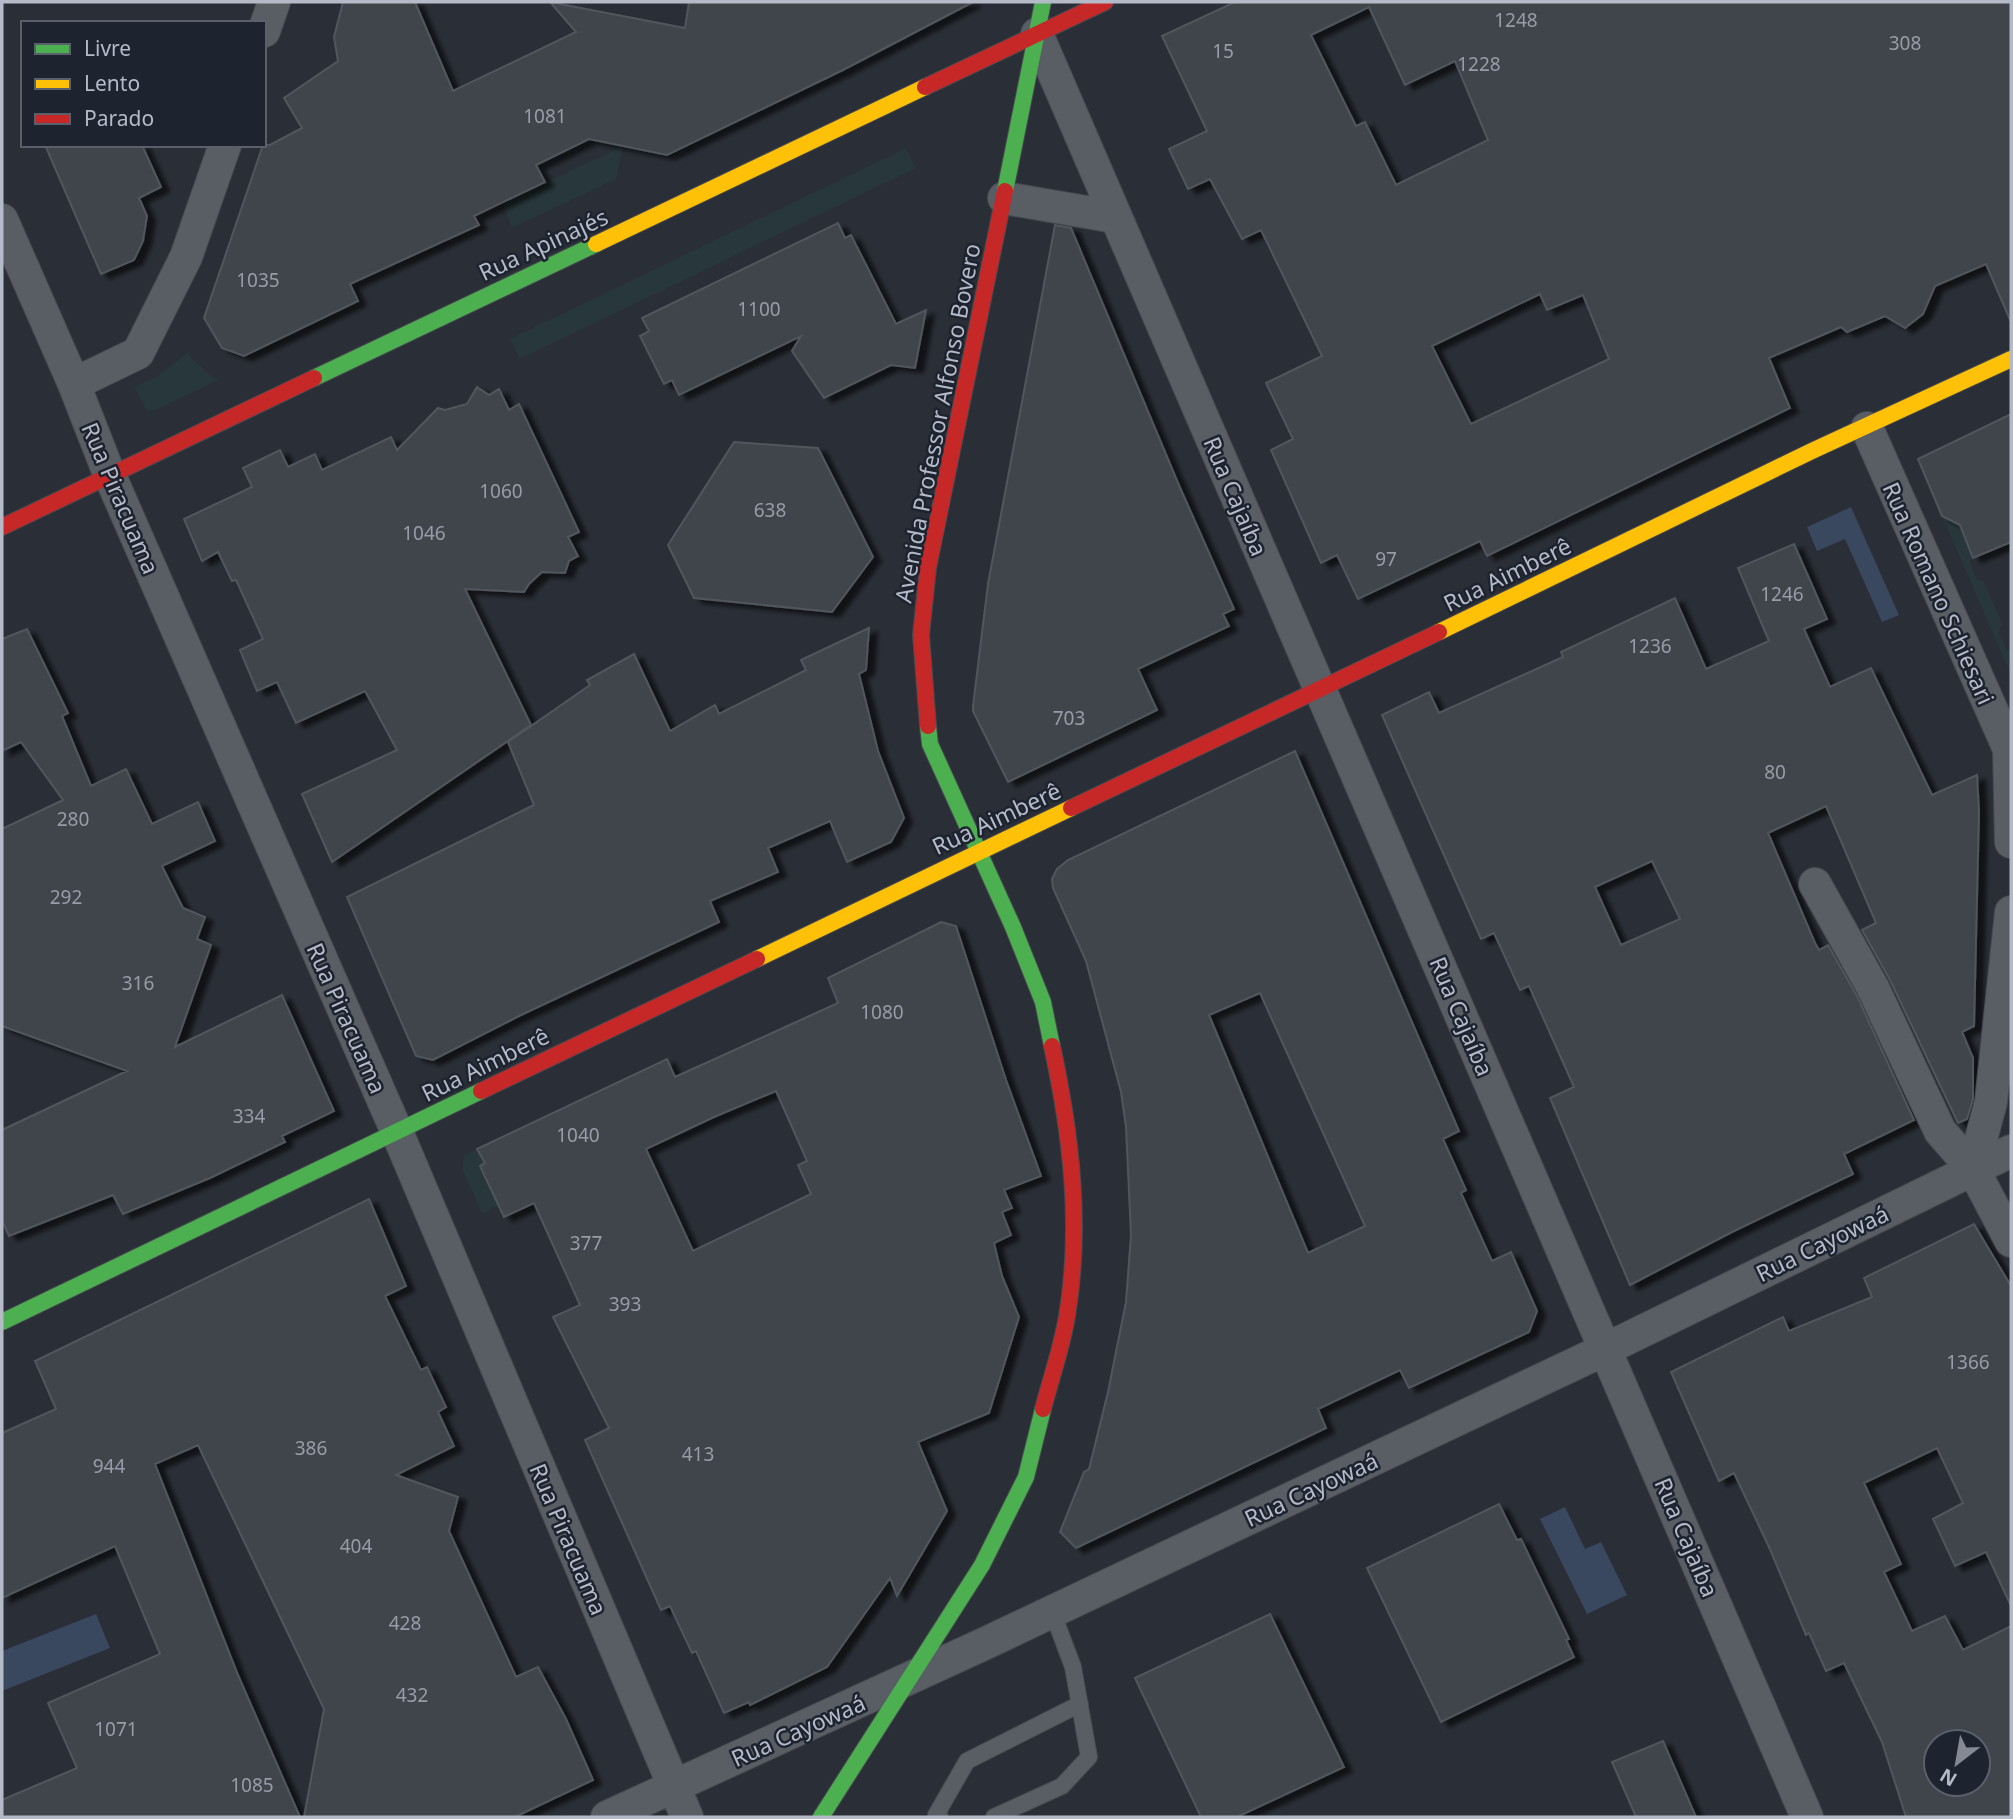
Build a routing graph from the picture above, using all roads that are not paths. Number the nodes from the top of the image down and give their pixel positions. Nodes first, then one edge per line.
1 (274, 2) edge
2 (1043, 2) edge
3 (1105, 2) edge
4 (266, 25) edge
5 (1037, 34) junction
6 (224, 147) edge
7 (1004, 198) junction
8 (1115, 217) junction
9 (2, 220) edge
10 (2011, 359) edge
11 (74, 384) junction
12 (1867, 428) junction
13 (110, 476) junction
14 (2, 527) edge
15 (1320, 690) junction
16 (2010, 751) edge
17 (2011, 842) edge
18 (978, 852) junction
19 (1815, 884) dead end
20 (2011, 912) edge
21 (397, 1132) junction
22 (2011, 1152) edge
23 (1973, 1170) junction
24 (2011, 1241) edge
25 (2, 1322) edge
26 (1606, 1349) junction
27 (1052, 1611) junction
28 (908, 1680) junction
29 (1080, 1704) junction
30 (673, 1786) junction
31 (607, 1817) edge
32 (687, 1817) edge
33 (821, 1817) edge
34 (940, 1817) edge
35 (994, 1817) edge
36 (1807, 1817) edge

1 - 4 street
2 - 5 street, Avenida Professor Alfonso Bovero
3 - 5 street, Rua Apinajés
5 - 7 street, Avenida Professor Alfonso Bovero
5 - 8 street, Rua Cajaíba
5 - 13 street, Rua Apinajés
6 - 11 street
7 - 8 street
7 - 18 street, Avenida Professor Alfonso Bovero
8 - 15 street, Rua Cajaíba
9 - 11 street, Rua Piracuama
10 - 12 street, Rua Aimberê
11 - 13 street, Rua Piracuama
12 - 15 street, Rua Aimberê
12 - 16 street, Rua Romano Schiesari
13 - 14 street, Rua Apinajés
13 - 21 street, Rua Piracuama
15 - 18 street, Rua Aimberê
15 - 26 street, Rua Cajaíba
16 - 17 street, Rua Romano Schiesari
18 - 21 street, Rua Aimberê
18 - 28 street, Avenida Professor Alfonso Bovero
19 - 23 street
20 - 23 street
21 - 25 street, Rua Aimberê
21 - 30 street, Rua Piracuama
22 - 23 street, Rua Cayowaá
23 - 24 street
23 - 26 street, Rua Cayowaá
26 - 27 street, Rua Cayowaá
26 - 36 street, Rua Cajaíba
27 - 28 street, Rua Cayowaá
27 - 29 lane
28 - 30 street, Rua Cayowaá
28 - 33 street, Avenida Professor Alfonso Bovero
29 - 34 lane
29 - 35 lane
30 - 31 street, Rua Cayowaá
30 - 32 street, Rua Piracuama

